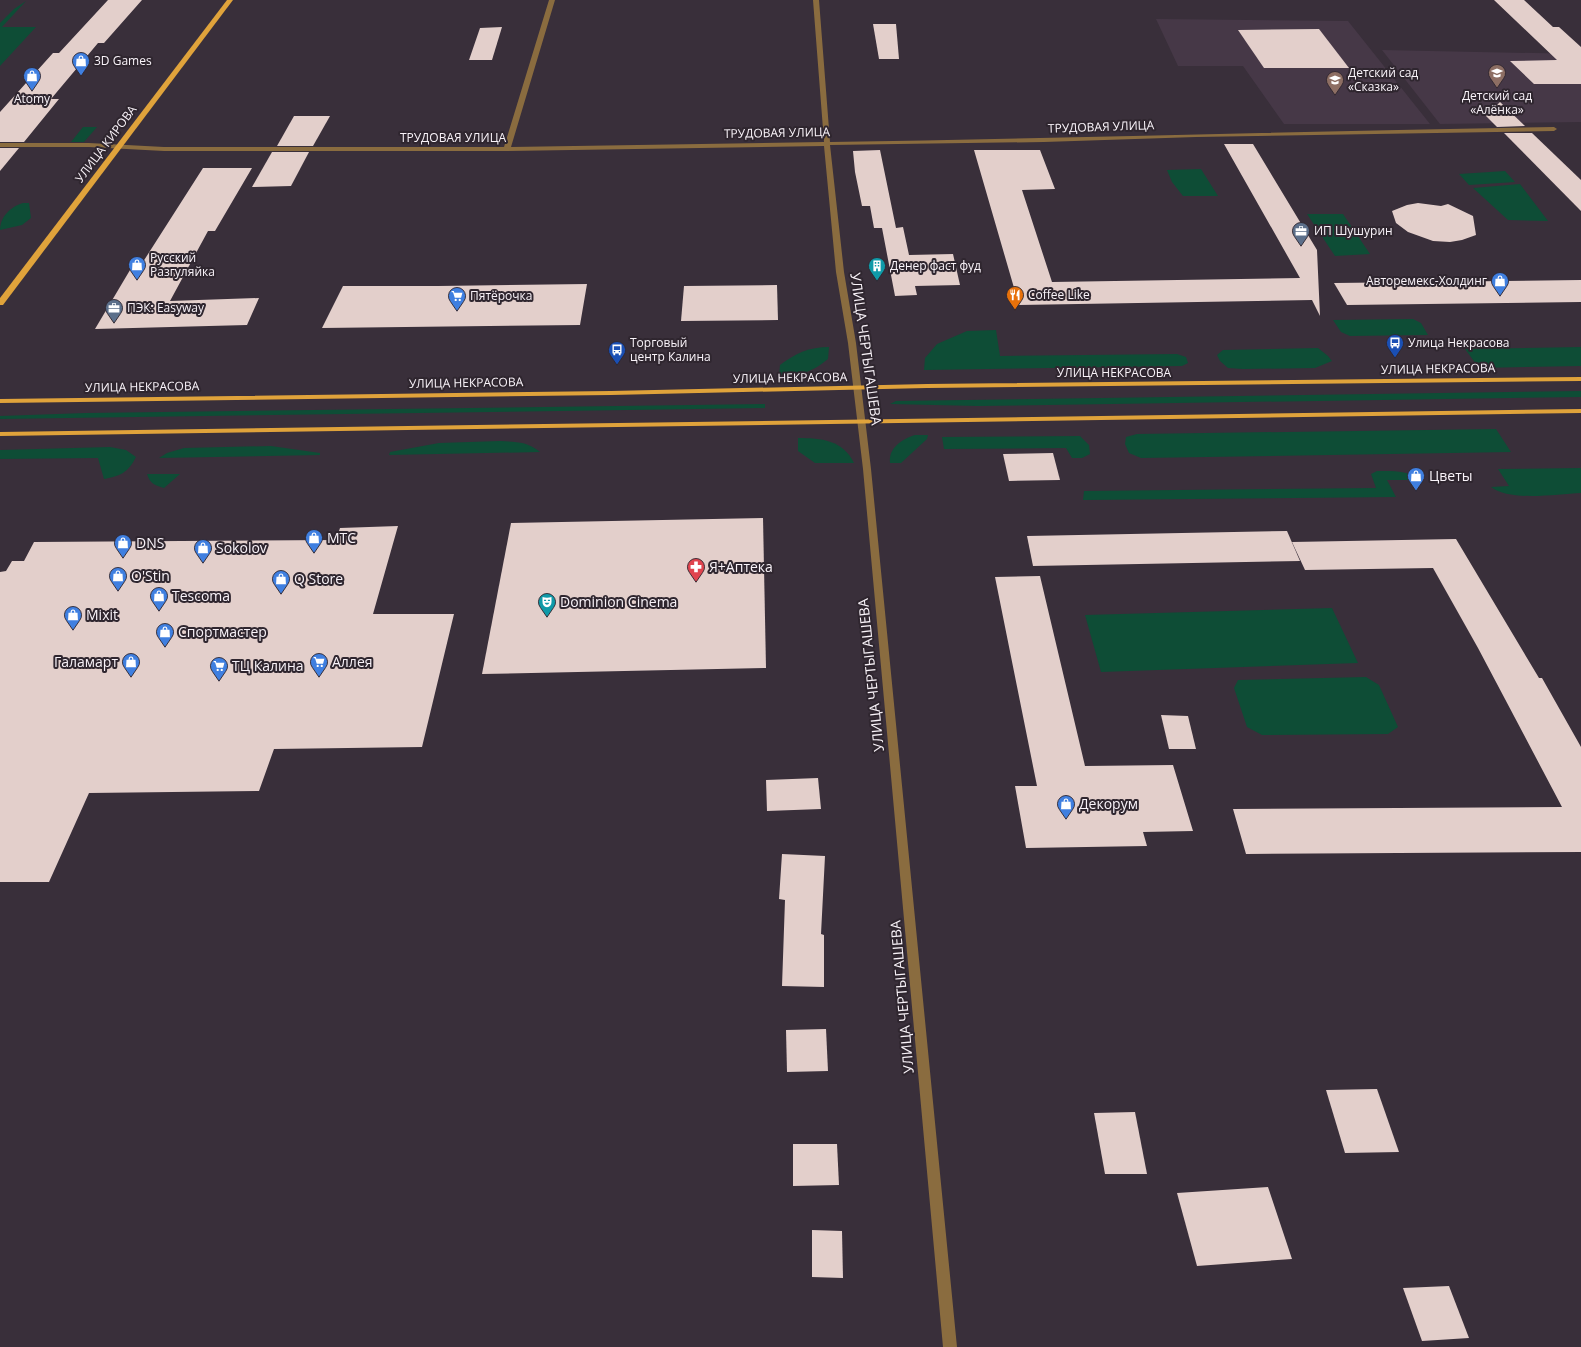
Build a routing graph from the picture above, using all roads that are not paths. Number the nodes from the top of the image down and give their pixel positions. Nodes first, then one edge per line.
1 (230, 0) edge
2 (552, 0) edge
3 (816, 0) edge
4 (1554, 130) dead end
5 (827, 143) junction
6 (0, 145) edge
7 (117, 147) junction
8 (507, 149) junction
9 (0, 302) edge
10 (1581, 378) edge
11 (857, 388) junction
12 (0, 401) edge
13 (1581, 411) edge
14 (861, 420) junction
15 (0, 434) edge
16 (950, 1347) edge

1 - 7 main road, УЛИЦА КИРОВА
2 - 8 street
3 - 5 street, УЛИЦА ЧЕРТЫГАШЕВА
4 - 5 street, ТРУДОВАЯ УЛИЦА
5 - 8 street, ТРУДОВАЯ УЛИЦА
5 - 11 street, УЛИЦА ЧЕРТЫГАШЕВА
6 - 7 street, ТРУДОВАЯ УЛИЦА
7 - 8 street, ТРУДОВАЯ УЛИЦА
7 - 9 main road, УЛИЦА КИРОВА
10 - 11 main road, УЛИЦА НЕКРАСОВА
11 - 12 main road, УЛИЦА НЕКРАСОВА
11 - 14 street, УЛИЦА ЧЕРТЫГАШЕВА
13 - 14 main road
14 - 15 main road
14 - 16 street, УЛИЦА ЧЕРТЫГАШЕВА

